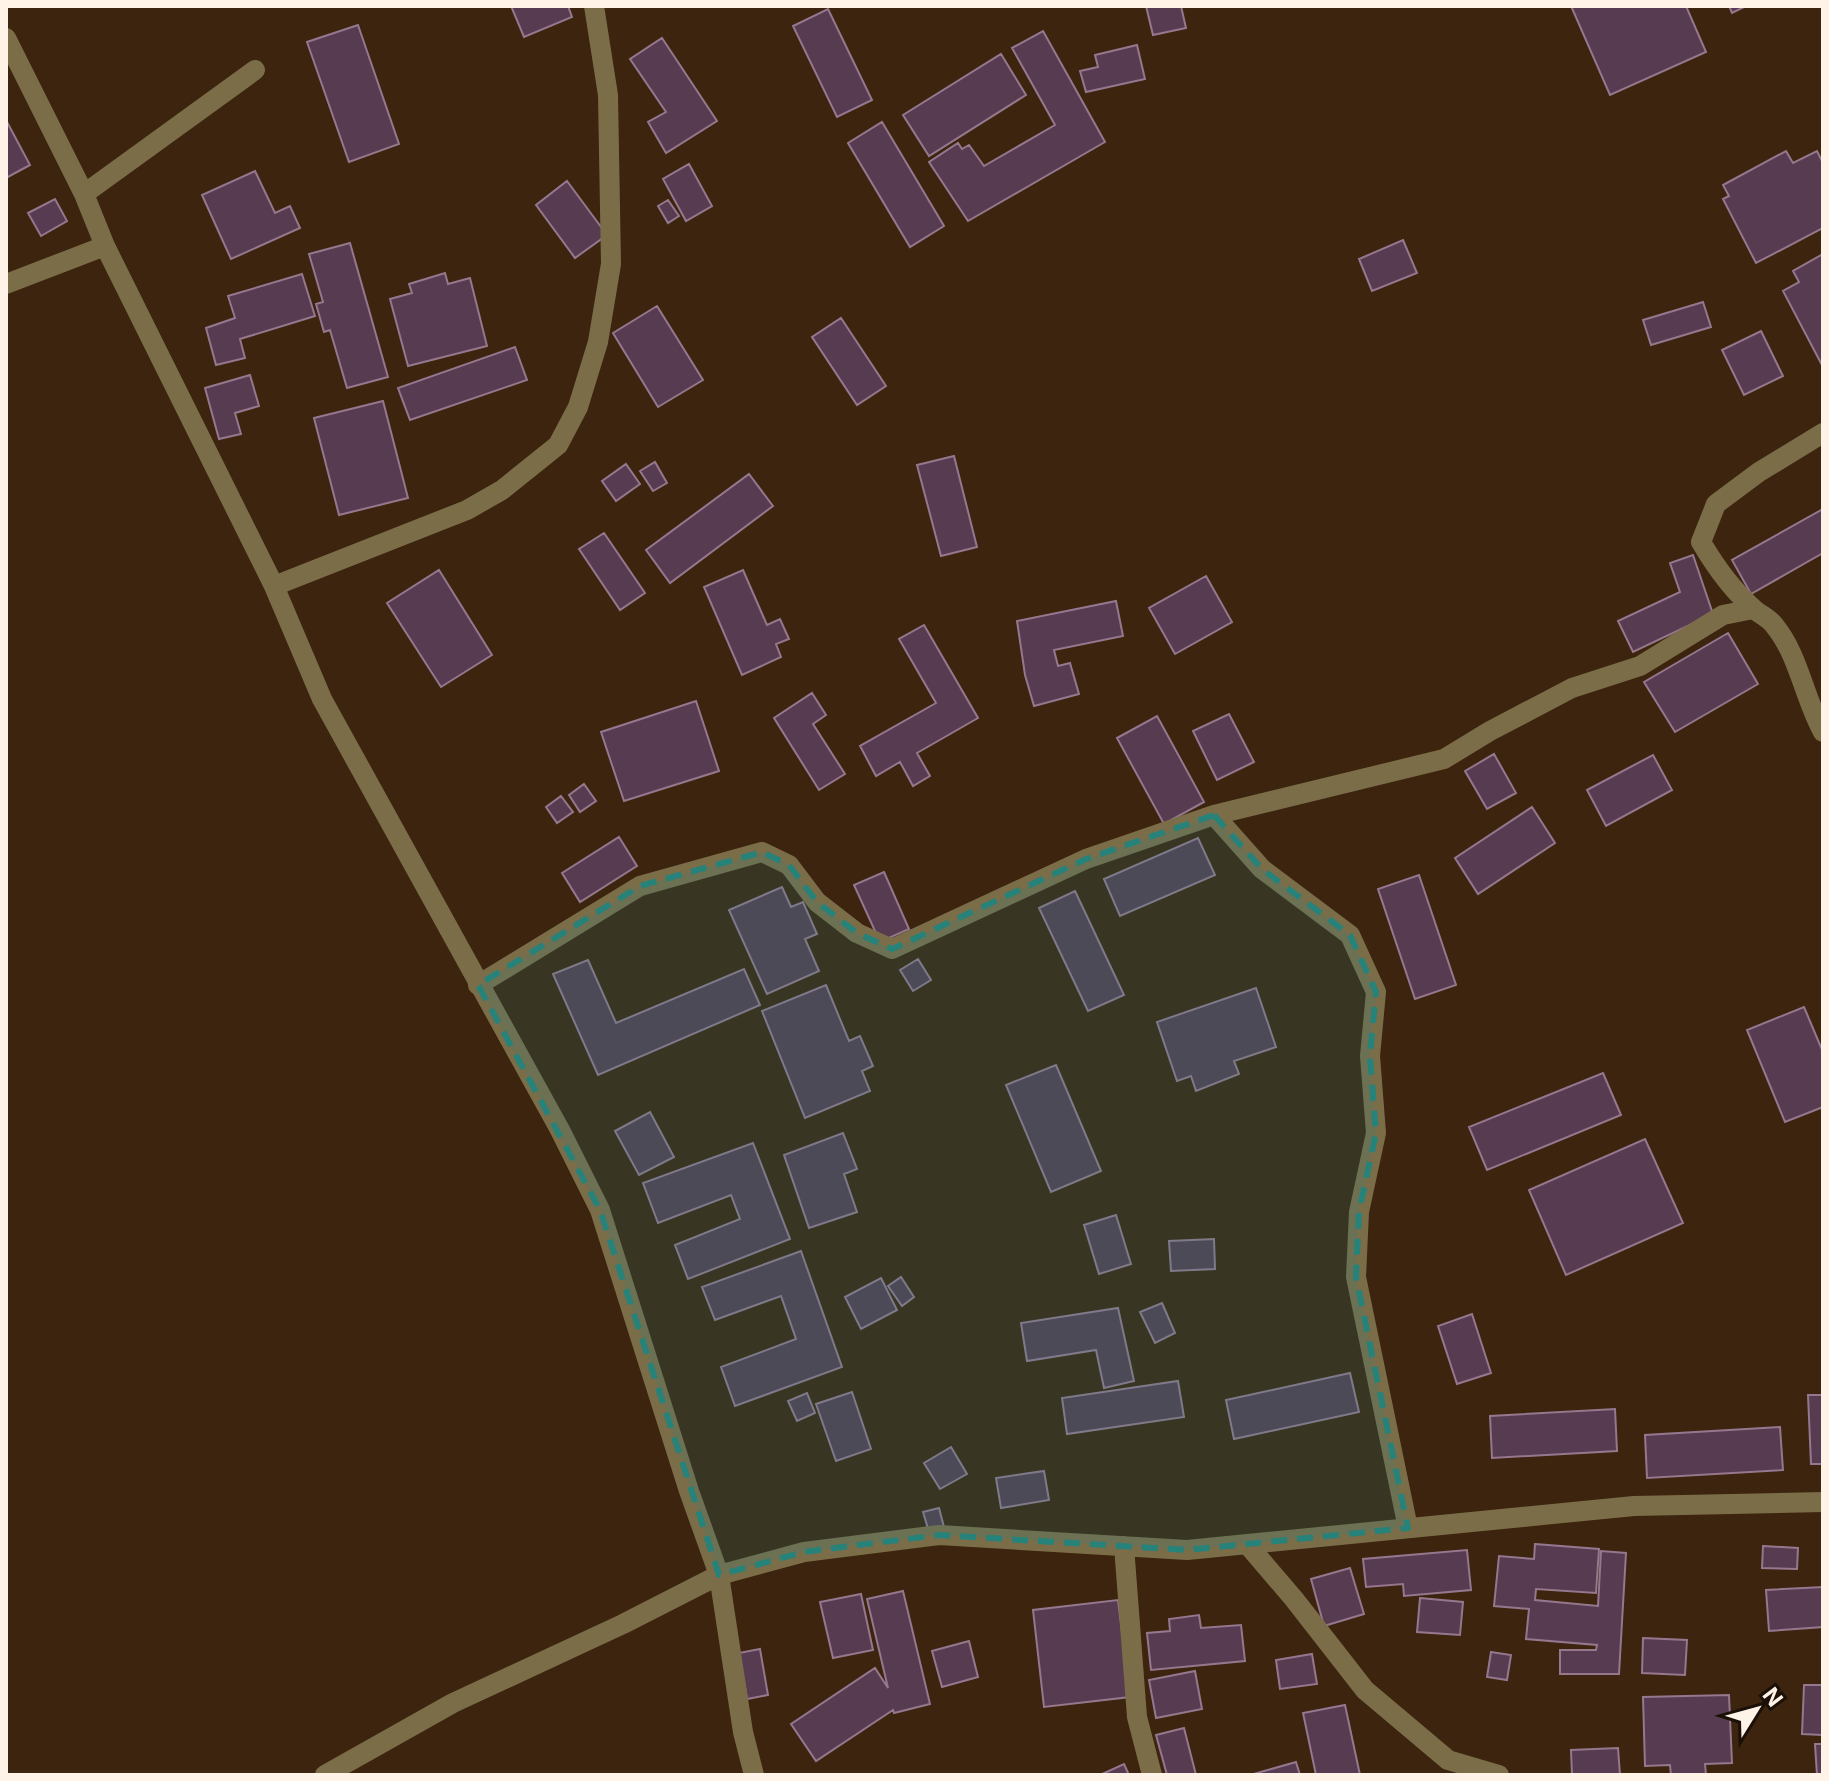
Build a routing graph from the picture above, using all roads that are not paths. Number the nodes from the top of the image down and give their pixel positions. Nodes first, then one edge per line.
1 (594, 6) edge
2 (7, 42) edge
3 (255, 70) dead end
4 (84, 194) junction
5 (105, 246) junction
6 (6, 284) edge
7 (1823, 433) edge
8 (274, 586) junction
9 (1753, 609) junction
10 (1823, 732) edge
11 (1214, 815) junction
12 (478, 985) junction
13 (1823, 1502) edge
14 (1408, 1528) junction
15 (1247, 1544) junction
16 (1124, 1546) junction
17 (719, 1575) junction
18 (325, 1775) edge
19 (754, 1775) edge
20 (1152, 1775) edge
21 (1499, 1775) edge

1 - 8 street
2 - 4 street
3 - 4 street
4 - 5 street
5 - 6 street
5 - 8 street
7 - 9 street
8 - 12 street
9 - 10 street
9 - 11 street
11 - 12 street
11 - 14 street
12 - 17 street
13 - 14 street
14 - 15 street
15 - 16 street
15 - 21 street
16 - 17 street
16 - 20 street
17 - 18 street
17 - 19 street

